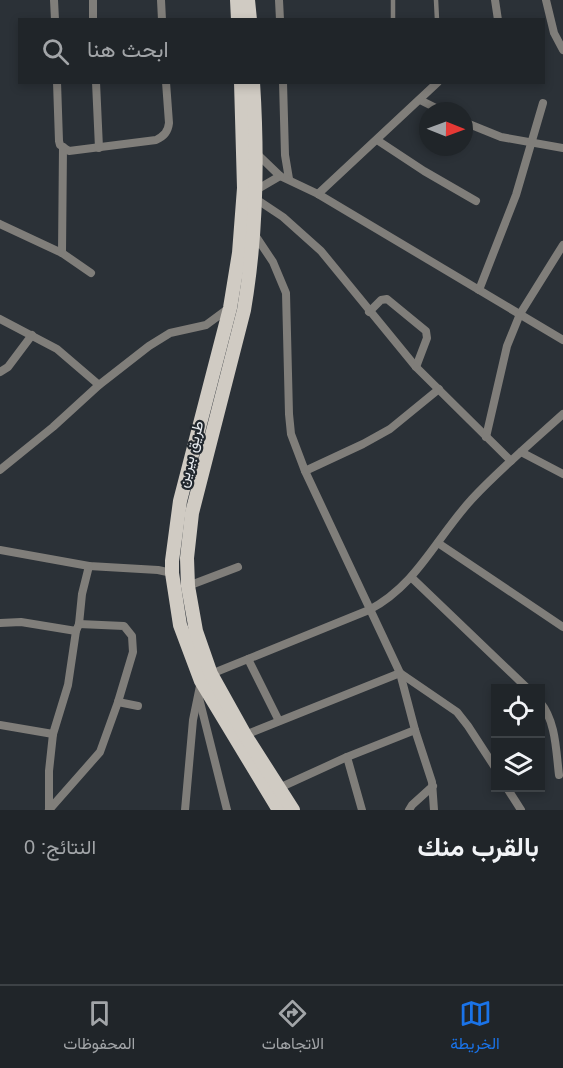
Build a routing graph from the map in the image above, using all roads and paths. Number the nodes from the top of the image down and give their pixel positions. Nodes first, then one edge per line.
1 (54, 0) edge
2 (93, 0) edge
3 (161, 0) edge
4 (279, 0) edge
5 (393, 0) edge
6 (436, 0) edge
7 (495, 0) edge
8 (546, 0) edge
9 (246, 1) edge
10 (55, 18) edge
11 (93, 18) edge
12 (162, 18) edge
13 (239, 18) edge
14 (250, 18) edge
15 (280, 18) edge
16 (393, 18) edge
17 (437, 18) edge
18 (498, 18) edge
19 (563, 50) edge
20 (57, 84) edge
21 (96, 84) edge
22 (166, 84) edge
23 (241, 84) edge
24 (253, 84) edge
25 (283, 84) edge
26 (436, 84) edge
27 (420, 100) junction
28 (424, 102) edge
29 (543, 104) dead end
30 (473, 126) edge
31 (377, 140) junction
32 (533, 142) junction
33 (63, 147) junction
34 (99, 148) junction
35 (563, 148) edge
36 (256, 153) junction
37 (285, 178) junction
38 (318, 194) junction
39 (256, 195) junction
40 (476, 201) dead end
41 (0, 224) edge
42 (255, 235) junction
43 (563, 244) edge
44 (62, 253) junction
45 (91, 273) dead end
46 (479, 290) junction
47 (230, 308) junction
48 (369, 312) junction
49 (520, 314) junction
50 (0, 319) edge
51 (32, 335) junction
52 (563, 340) edge
53 (416, 368) junction
54 (0, 372) edge
55 (99, 384) junction
56 (439, 389) junction
57 (563, 414) edge
58 (486, 437) junction
59 (521, 452) junction
60 (511, 461) junction
61 (0, 470) edge
62 (304, 471) junction
63 (563, 474) edge
64 (438, 543) junction
65 (0, 550) edge
66 (89, 566) junction
67 (172, 567) junction
68 (238, 567) dead end
69 (412, 578) junction
70 (188, 586) junction
71 (369, 610) junction
72 (0, 623) edge
73 (77, 627) junction
74 (563, 627) edge
75 (248, 659) junction
76 (400, 673) junction
77 (203, 683) junction
78 (523, 684) edge
79 (118, 702) junction
80 (138, 706) dead end
81 (545, 709) edge
82 (279, 721) junction
83 (0, 725) edge
84 (415, 730) junction
85 (53, 734) junction
86 (245, 735) junction
87 (347, 757) junction
88 (491, 762) edge
89 (559, 775) dead end
90 (433, 786) junction
91 (279, 788) junction
92 (510, 792) edge
93 (49, 810) edge
94 (185, 810) edge
95 (227, 810) edge
96 (279, 810) edge
97 (293, 810) edge
98 (362, 810) edge
99 (409, 810) edge
100 (435, 810) edge
101 (521, 810) edge

1 - 10 street
2 - 11 street
3 - 12 street
4 - 15 street
5 - 16 lane
6 - 17 lane
7 - 18 street
8 - 19 street
9 - 13 main road
9 - 14 main road
20 - 33 street
21 - 34 street
22 - 34 street
23 - 47 main road, طريق بيرين
24 - 36 main road, طريق بيرين
25 - 37 street
26 - 27 street
27 - 28 street
27 - 31 street
29 - 32 street
30 - 32 street
31 - 38 street
31 - 40 street
32 - 35 street
32 - 46 street
33 - 34 street
33 - 44 street
36 - 37 street
36 - 39 main road, طريق بيرين
37 - 38 street
37 - 39 street
38 - 46 street
39 - 42 main road, طريق بيرين
39 - 48 street
41 - 44 street
42 - 62 street
42 - 70 main road, طريق بيرين
43 - 49 street
44 - 45 street
46 - 49 street
47 - 55 street
47 - 67 main road, طريق بيرين
48 - 53 street
48 - 53 street
49 - 52 street
49 - 58 street
50 - 51 street
51 - 54 street
51 - 55 street
53 - 56 street
55 - 61 street
56 - 58 street
56 - 62 street
57 - 59 street
58 - 60 street
59 - 60 street
59 - 63 street
60 - 64 street
62 - 71 street
64 - 69 street
64 - 74 street
65 - 66 street
66 - 67 street
66 - 73 street
67 - 77 main road, طريق بيرين
68 - 70 street
69 - 71 street
69 - 78 street
70 - 77 main road, طريق بيرين
71 - 75 street
71 - 76 street
72 - 73 street
73 - 79 street
73 - 85 street
75 - 77 street
75 - 82 street
76 - 82 street
76 - 84 street
76 - 88 street
77 - 86 main road, طريق بيرين
77 - 94 street
77 - 95 street
77 - 96 main road, طريق بيرين
79 - 80 street
79 - 93 street
81 - 89 street
82 - 86 street
83 - 85 street
84 - 87 street
84 - 90 street
85 - 93 street
86 - 91 main road, طريق بيرين
87 - 91 street
87 - 98 street
90 - 99 street
90 - 100 street
91 - 97 main road, طريق بيرين
92 - 101 street

